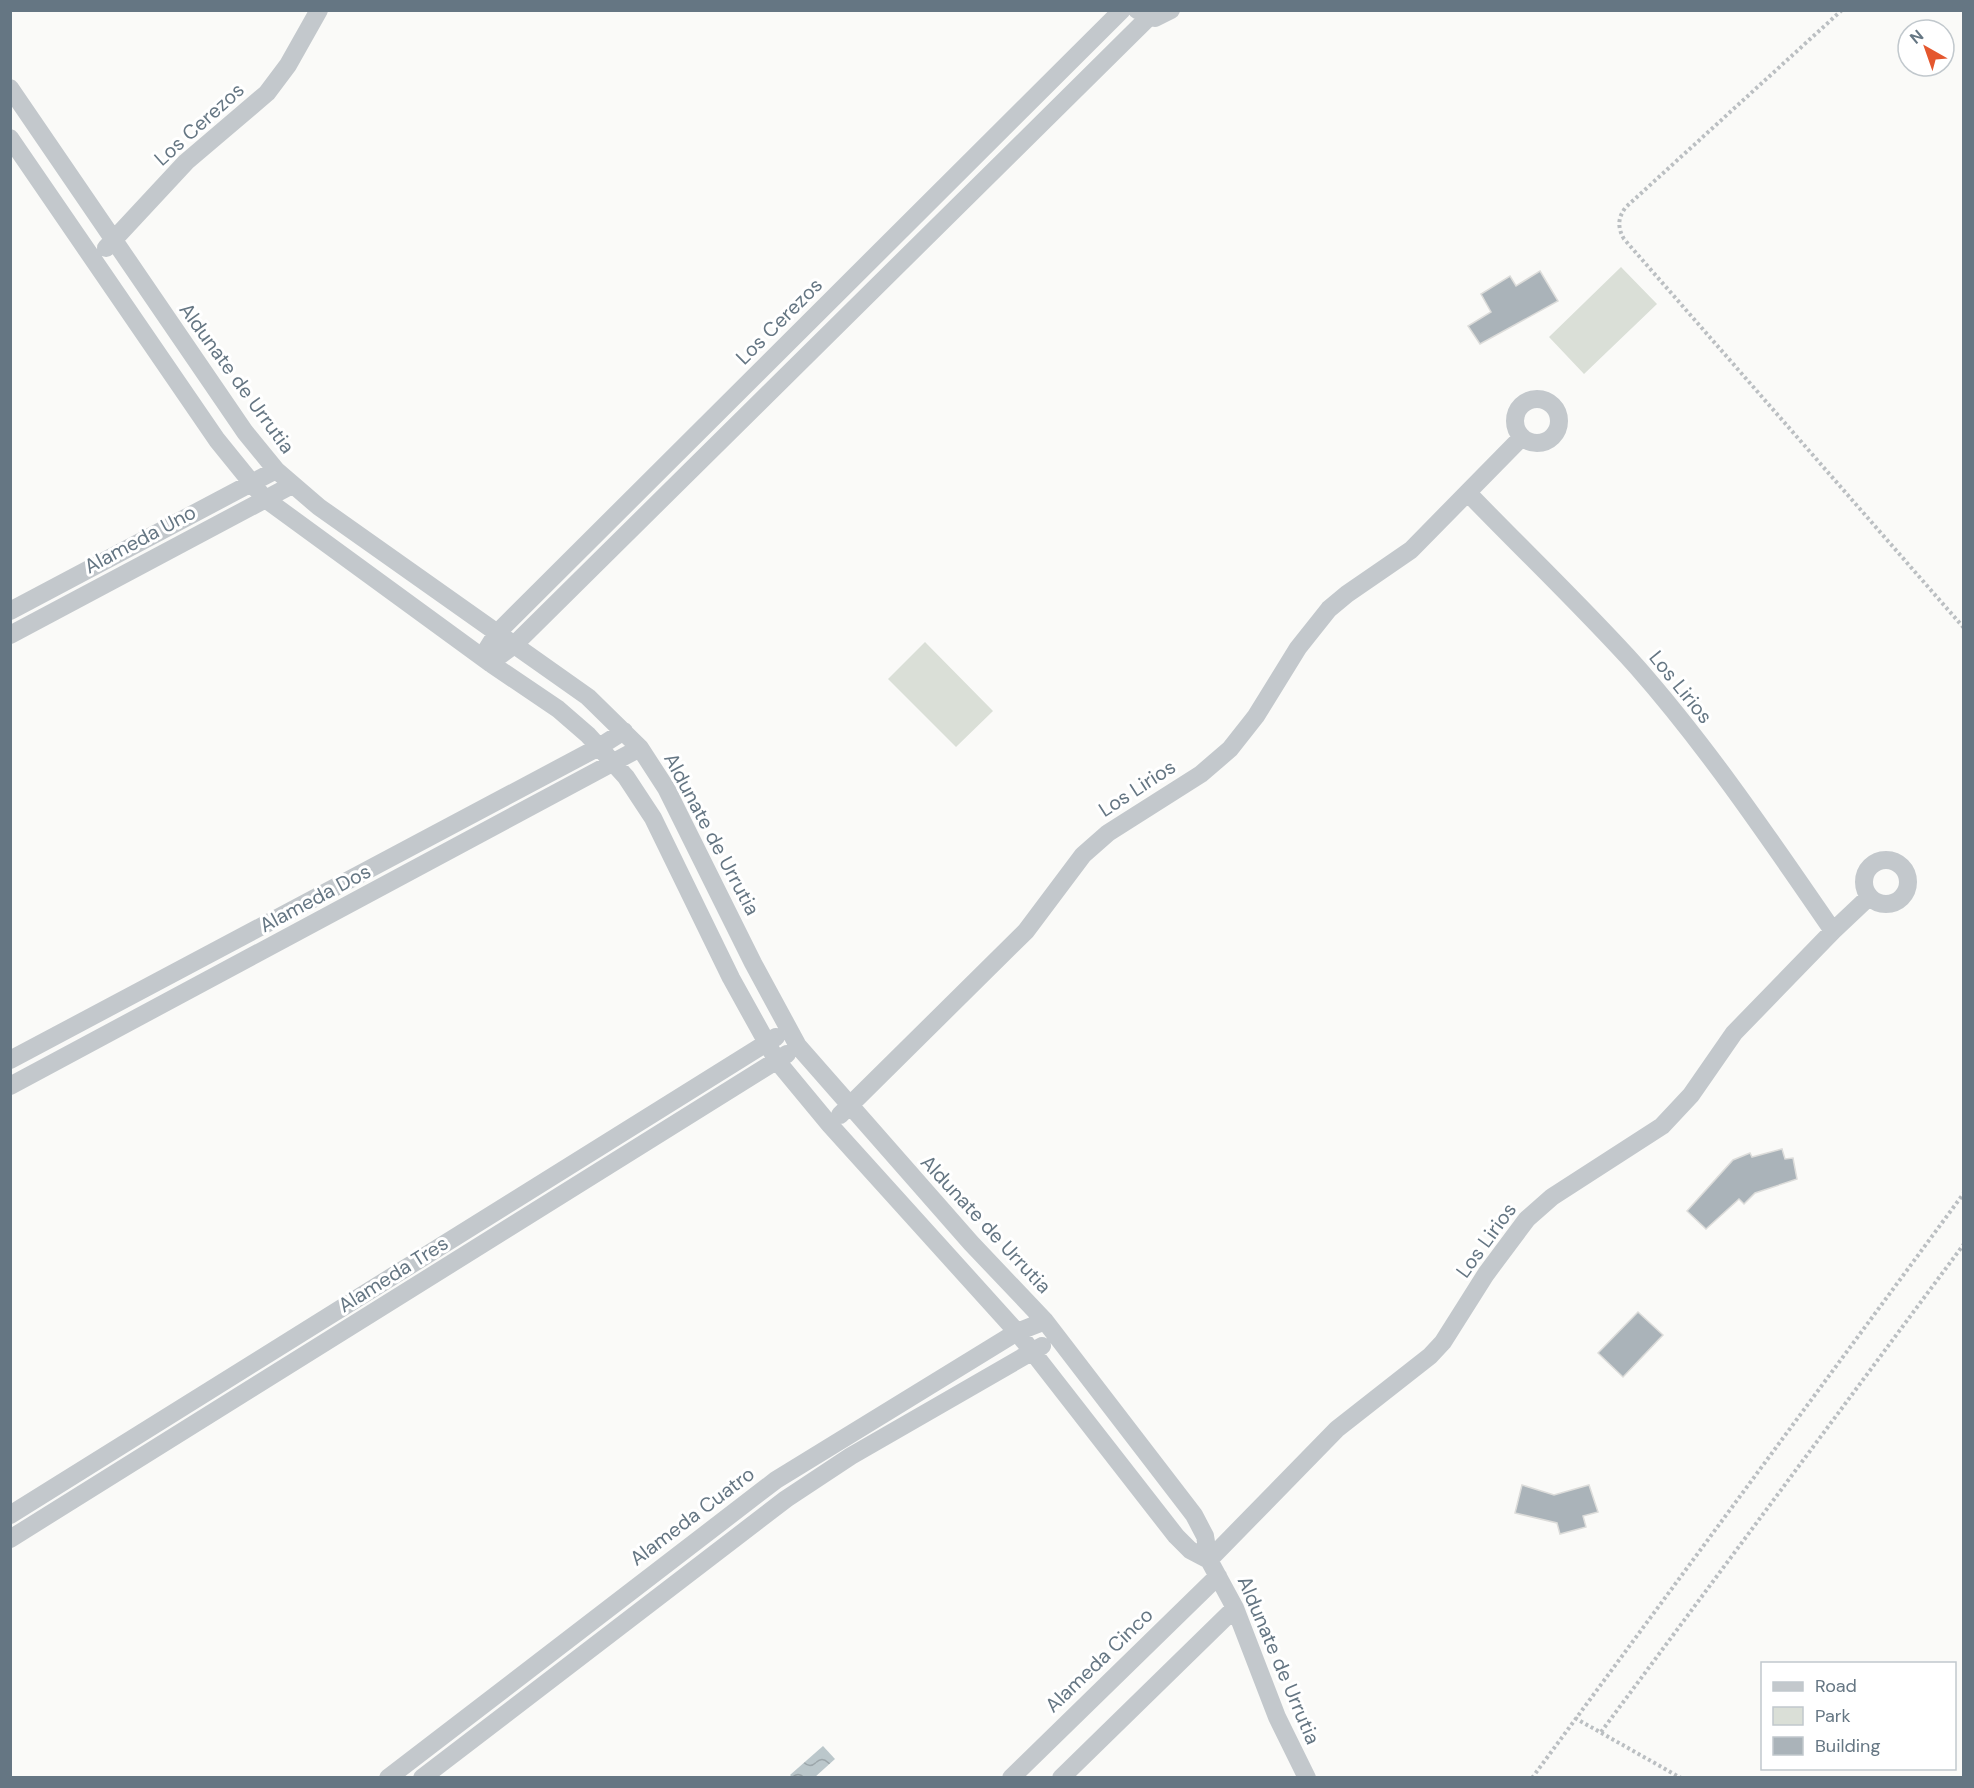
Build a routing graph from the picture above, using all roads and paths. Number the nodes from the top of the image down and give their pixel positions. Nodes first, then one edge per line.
1 (319, 10) edge
2 (1171, 10) edge
3 (1842, 10) edge
4 (1112, 14) edge
5 (1143, 14) edge
6 (1129, 36) junction
7 (10, 88) edge
8 (10, 138) edge
9 (113, 241) junction
10 (93, 259) junction
11 (1522, 437) dead end
12 (276, 470) junction
13 (251, 484) junction
14 (292, 485) junction
15 (1468, 493) junction
16 (264, 498) junction
17 (10, 611) edge
18 (1964, 628) edge
19 (497, 633) junction
20 (10, 635) edge
21 (514, 645) junction
22 (486, 660) junction
23 (624, 731) junction
24 (599, 747) junction
25 (640, 748) junction
26 (615, 764) junction
27 (1869, 897) dead end
28 (1833, 931) junction
29 (788, 1030) junction
30 (766, 1044) junction
31 (798, 1046) junction
32 (10, 1060) edge
33 (777, 1061) junction
34 (10, 1086) edge
35 (849, 1107) junction
36 (830, 1125) junction
37 (1964, 1193) edge
38 (1964, 1244) edge
39 (1045, 1321) junction
40 (1017, 1332) junction
41 (1057, 1337) junction
42 (1033, 1351) junction
43 (10, 1515) edge
44 (10, 1539) edge
45 (1214, 1568) junction
46 (1235, 1608) junction
47 (1575, 1718) junction
48 (1601, 1732) junction
49 (388, 1778) edge
50 (422, 1778) edge
51 (1011, 1778) edge
52 (1061, 1778) edge
53 (1307, 1778) edge
54 (1532, 1778) edge
55 (1681, 1778) edge

1 - 9 street, Los Cerezos
2 - 5 street
3 - 18 path
4 - 6 street, Los Cerezos
4 - 19 street, Los Cerezos
5 - 6 street
6 - 21 street
7 - 9 street, Aldunate de Urrutia
8 - 10 street, Aldunate de Urrutia
9 - 10 street, Los Cerezos
9 - 12 street, Aldunate de Urrutia
10 - 13 street, Aldunate de Urrutia
11 - 15 street, Los Lirios
12 - 13 street, Alameda Uno
12 - 14 street, Aldunate de Urrutia
13 - 16 street, Aldunate de Urrutia
13 - 17 street, Alameda Uno
14 - 16 street, Alameda Uno
14 - 19 street, Aldunate de Urrutia
15 - 28 street, Los Lirios
15 - 35 street, Los Lirios
16 - 20 street, Alameda Uno
16 - 22 street, Aldunate de Urrutia
19 - 21 street, Aldunate de Urrutia
19 - 22 street, Los Cerezos
21 - 22 street
21 - 23 street, Aldunate de Urrutia
22 - 24 street, Aldunate de Urrutia
23 - 24 street, Alameda Dos
23 - 25 street, Aldunate de Urrutia
24 - 26 street, Aldunate de Urrutia
24 - 32 street, Alameda Dos
25 - 26 street, Alameda Dos
25 - 29 street, Aldunate de Urrutia
26 - 30 street, Aldunate de Urrutia
26 - 34 street, Alameda Dos
27 - 28 street, Los Lirios
28 - 45 street, Los Lirios
29 - 30 street, Alameda Tres
29 - 31 street, Aldunate de Urrutia
30 - 33 street, Aldunate de Urrutia
30 - 43 street, Alameda Tres
31 - 33 street, Alameda Tres
31 - 35 street, Aldunate de Urrutia
33 - 36 street, Aldunate de Urrutia
33 - 44 street, Alameda Tres
35 - 36 street, Los Lirios
35 - 39 street, Aldunate de Urrutia
36 - 40 street, Aldunate de Urrutia
37 - 47 path
38 - 48 path
39 - 40 street, Alameda Cuatro
39 - 41 street, Aldunate de Urrutia
40 - 42 street, Aldunate de Urrutia
40 - 49 street, Alameda Cuatro
41 - 42 street
41 - 45 street, Aldunate de Urrutia
42 - 45 street, Aldunate de Urrutia
42 - 50 street
45 - 46 street, Aldunate de Urrutia
45 - 51 street, Alameda Cinco
46 - 52 street
46 - 53 street, Aldunate de Urrutia
47 - 48 path
47 - 54 path
48 - 55 path

